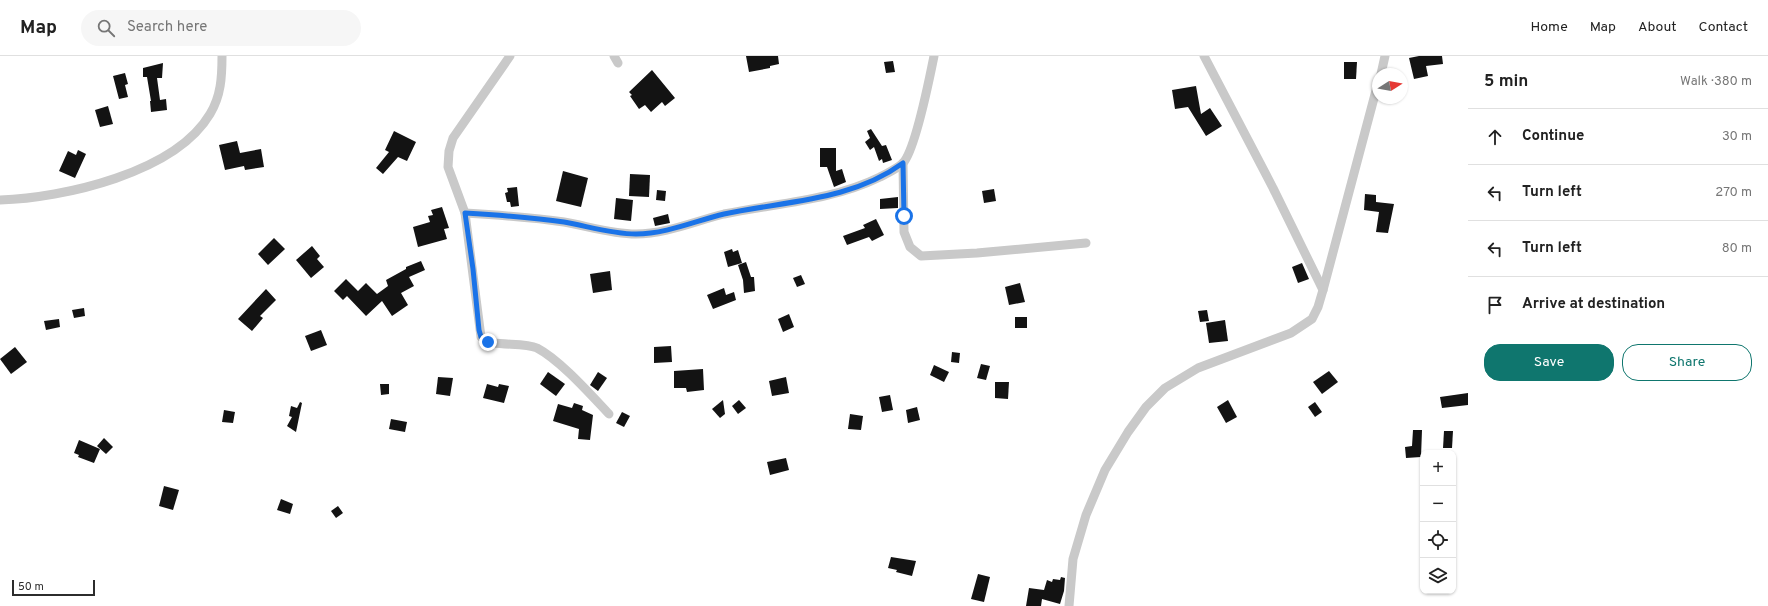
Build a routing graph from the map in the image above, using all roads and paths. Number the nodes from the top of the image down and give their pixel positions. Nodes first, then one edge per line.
1 (222, 56) edge
2 (510, 56) edge
3 (934, 56) edge
4 (1204, 56) edge
5 (1385, 56) edge
6 (1382, 68) edge
7 (1373, 104) edge
8 (903, 163) junction
9 (0, 200) edge
10 (465, 213) junction
11 (1086, 243) dead end
12 (1323, 290) junction
13 (609, 414) dead end
14 (1069, 606) edge

1 - 9 street
2 - 10 street
3 - 8 street
4 - 12 street
5 - 6 street
7 - 12 street
8 - 10 street
8 - 11 street
10 - 13 street
12 - 14 street

